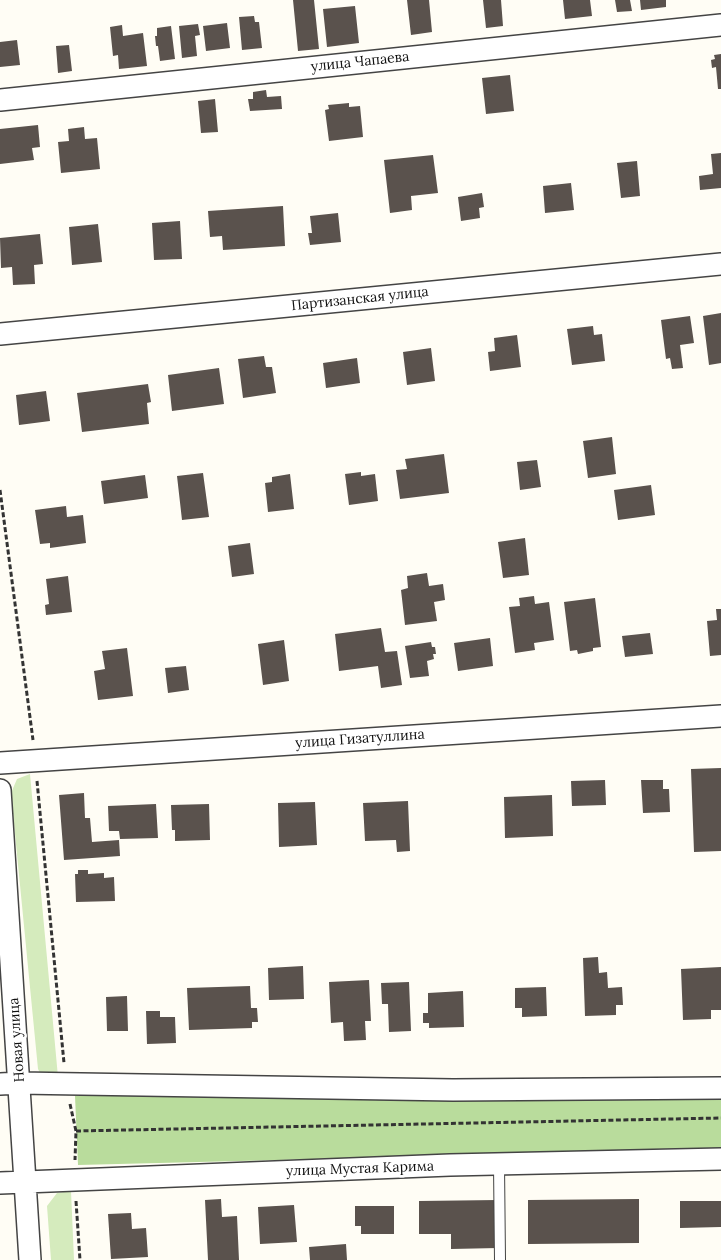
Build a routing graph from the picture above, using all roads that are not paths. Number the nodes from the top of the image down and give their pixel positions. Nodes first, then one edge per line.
1 (721, 25) edge
2 (0, 100) edge
3 (721, 264) edge
4 (0, 334) edge
5 (721, 716) edge
6 (0, 763) edge
7 (0, 790) edge
8 (10, 1084) edge
9 (721, 1088) edge
10 (721, 1159) edge
11 (499, 1164) junction
12 (26, 1182) junction
13 (0, 1183) edge
14 (30, 1260) edge
15 (500, 1260) edge

1 - 2 street, улица Чапаева
3 - 4 street, Партизанская улица
5 - 6 street, улица Гизатуллина
7 - 8 street, Новая улица
8 - 9 street
8 - 12 street, Новая улица
10 - 11 street, улица Мустая Карима
11 - 12 street, улица Мустая Карима
11 - 15 lane
12 - 13 street, улица Мустая Карима
12 - 14 street, Новая улица

